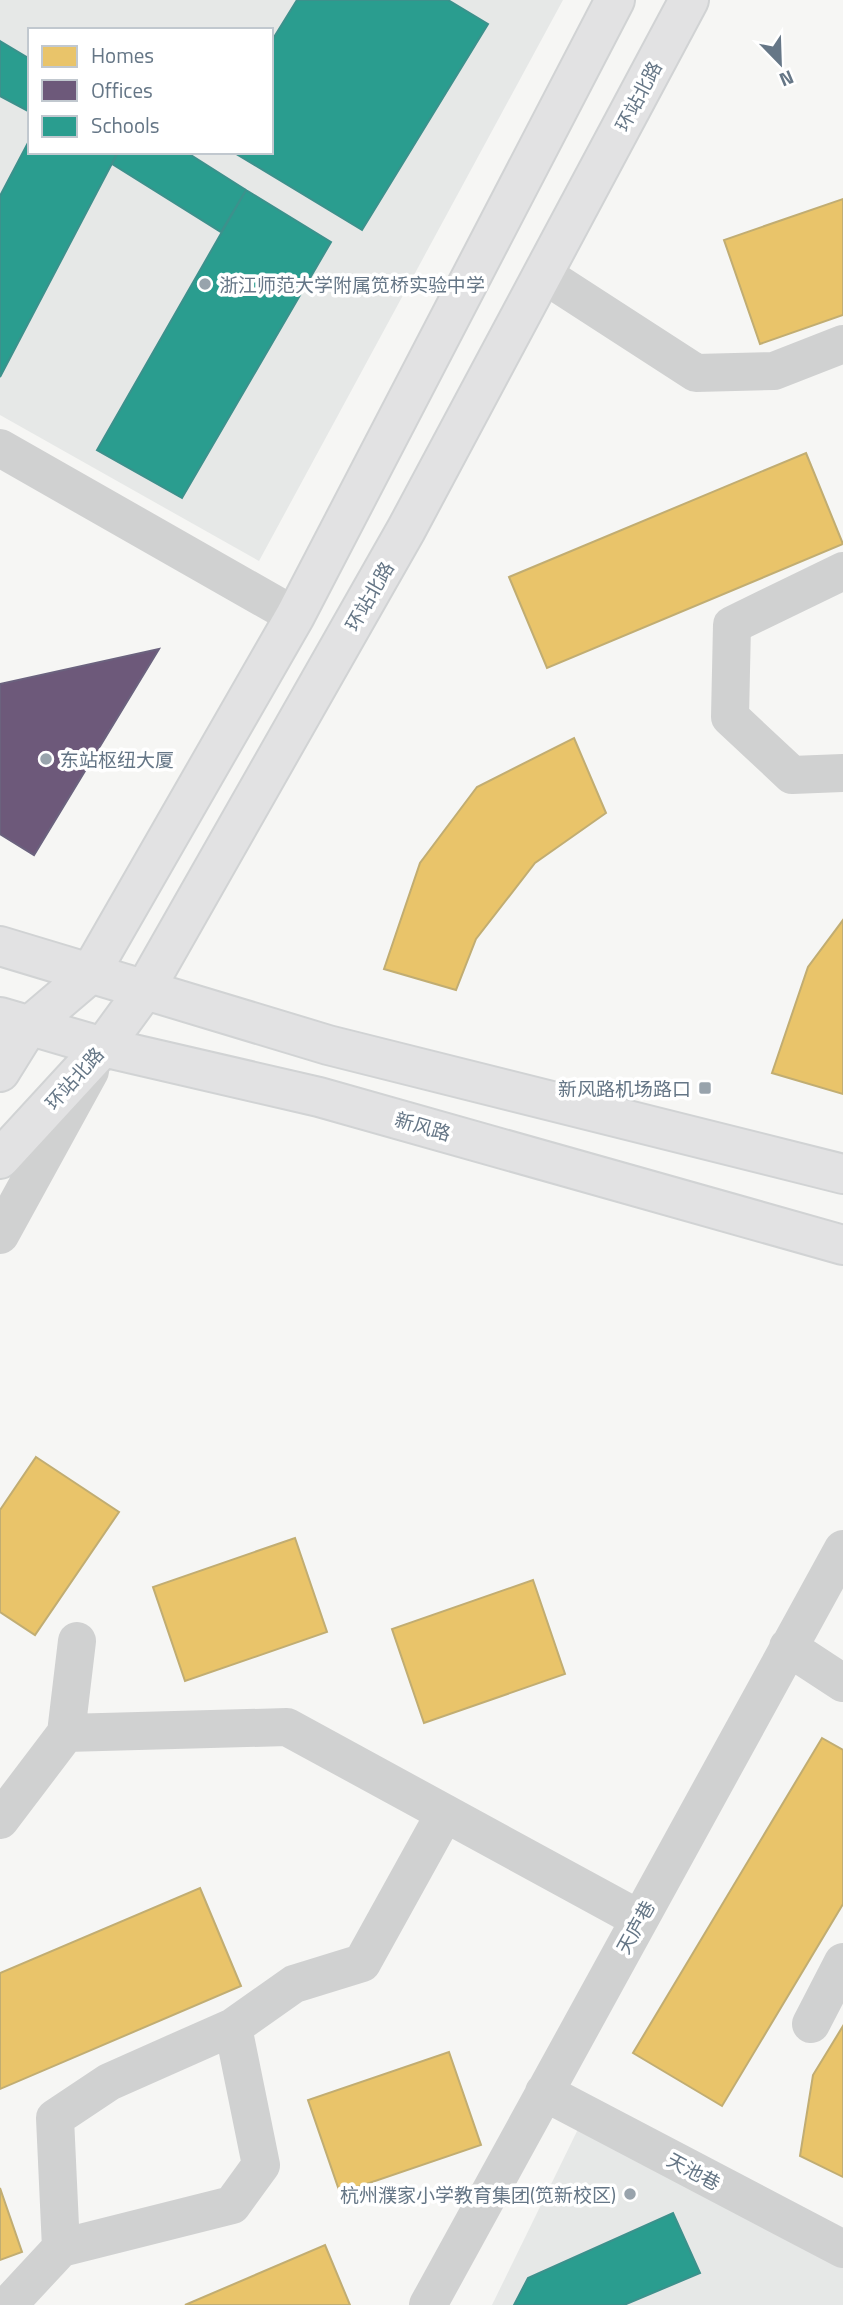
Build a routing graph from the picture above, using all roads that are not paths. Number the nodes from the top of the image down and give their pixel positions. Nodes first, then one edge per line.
1 (615, 0) edge
2 (690, 0) edge
3 (543, 274) junction
4 (842, 350) edge
5 (0, 448) edge
6 (843, 571) edge
7 (295, 616) junction
8 (843, 773) edge
9 (0, 946) edge
10 (89, 975) junction
11 (144, 991) junction
12 (14, 1022) edge
13 (103, 1047) junction
14 (0, 1057) edge
15 (0, 1072) edge
16 (0, 1159) edge
17 (843, 1174) edge
18 (0, 1236) edge
19 (843, 1245) edge
20 (843, 1549) edge
21 (77, 1641) dead end
22 (788, 1647) junction
23 (843, 1683) edge
24 (66, 1733) junction
25 (444, 1813) junction
26 (0, 1820) edge
27 (639, 1919) junction
28 (843, 1962) edge
29 (811, 2024) dead end
30 (233, 2027) junction
31 (544, 2092) junction
32 (61, 2248) junction
33 (843, 2249) edge
34 (8, 2305) edge
35 (428, 2305) edge

1 - 7 main road
2 - 3 main road, 环站北路
3 - 4 street
3 - 11 main road, 环站北路
5 - 7 street
6 - 8 street
7 - 10 main road
9 - 10 main road
10 - 11 main road
10 - 12 main road
11 - 13 main road, 环站北路
11 - 17 main road
12 - 13 main road, 新风路
12 - 14 street
12 - 15 main road
13 - 16 main road, 环站北路
13 - 18 street
13 - 19 main road, 新风路
20 - 22 street, 天庐巷
21 - 24 street
22 - 23 street
22 - 27 street, 天庐巷
24 - 25 street
24 - 26 street
25 - 27 street
25 - 30 street
27 - 31 street, 天庐巷
28 - 29 street
30 - 32 street
30 - 32 street
31 - 33 street, 天池巷
31 - 35 street, 天庐巷
32 - 34 street

